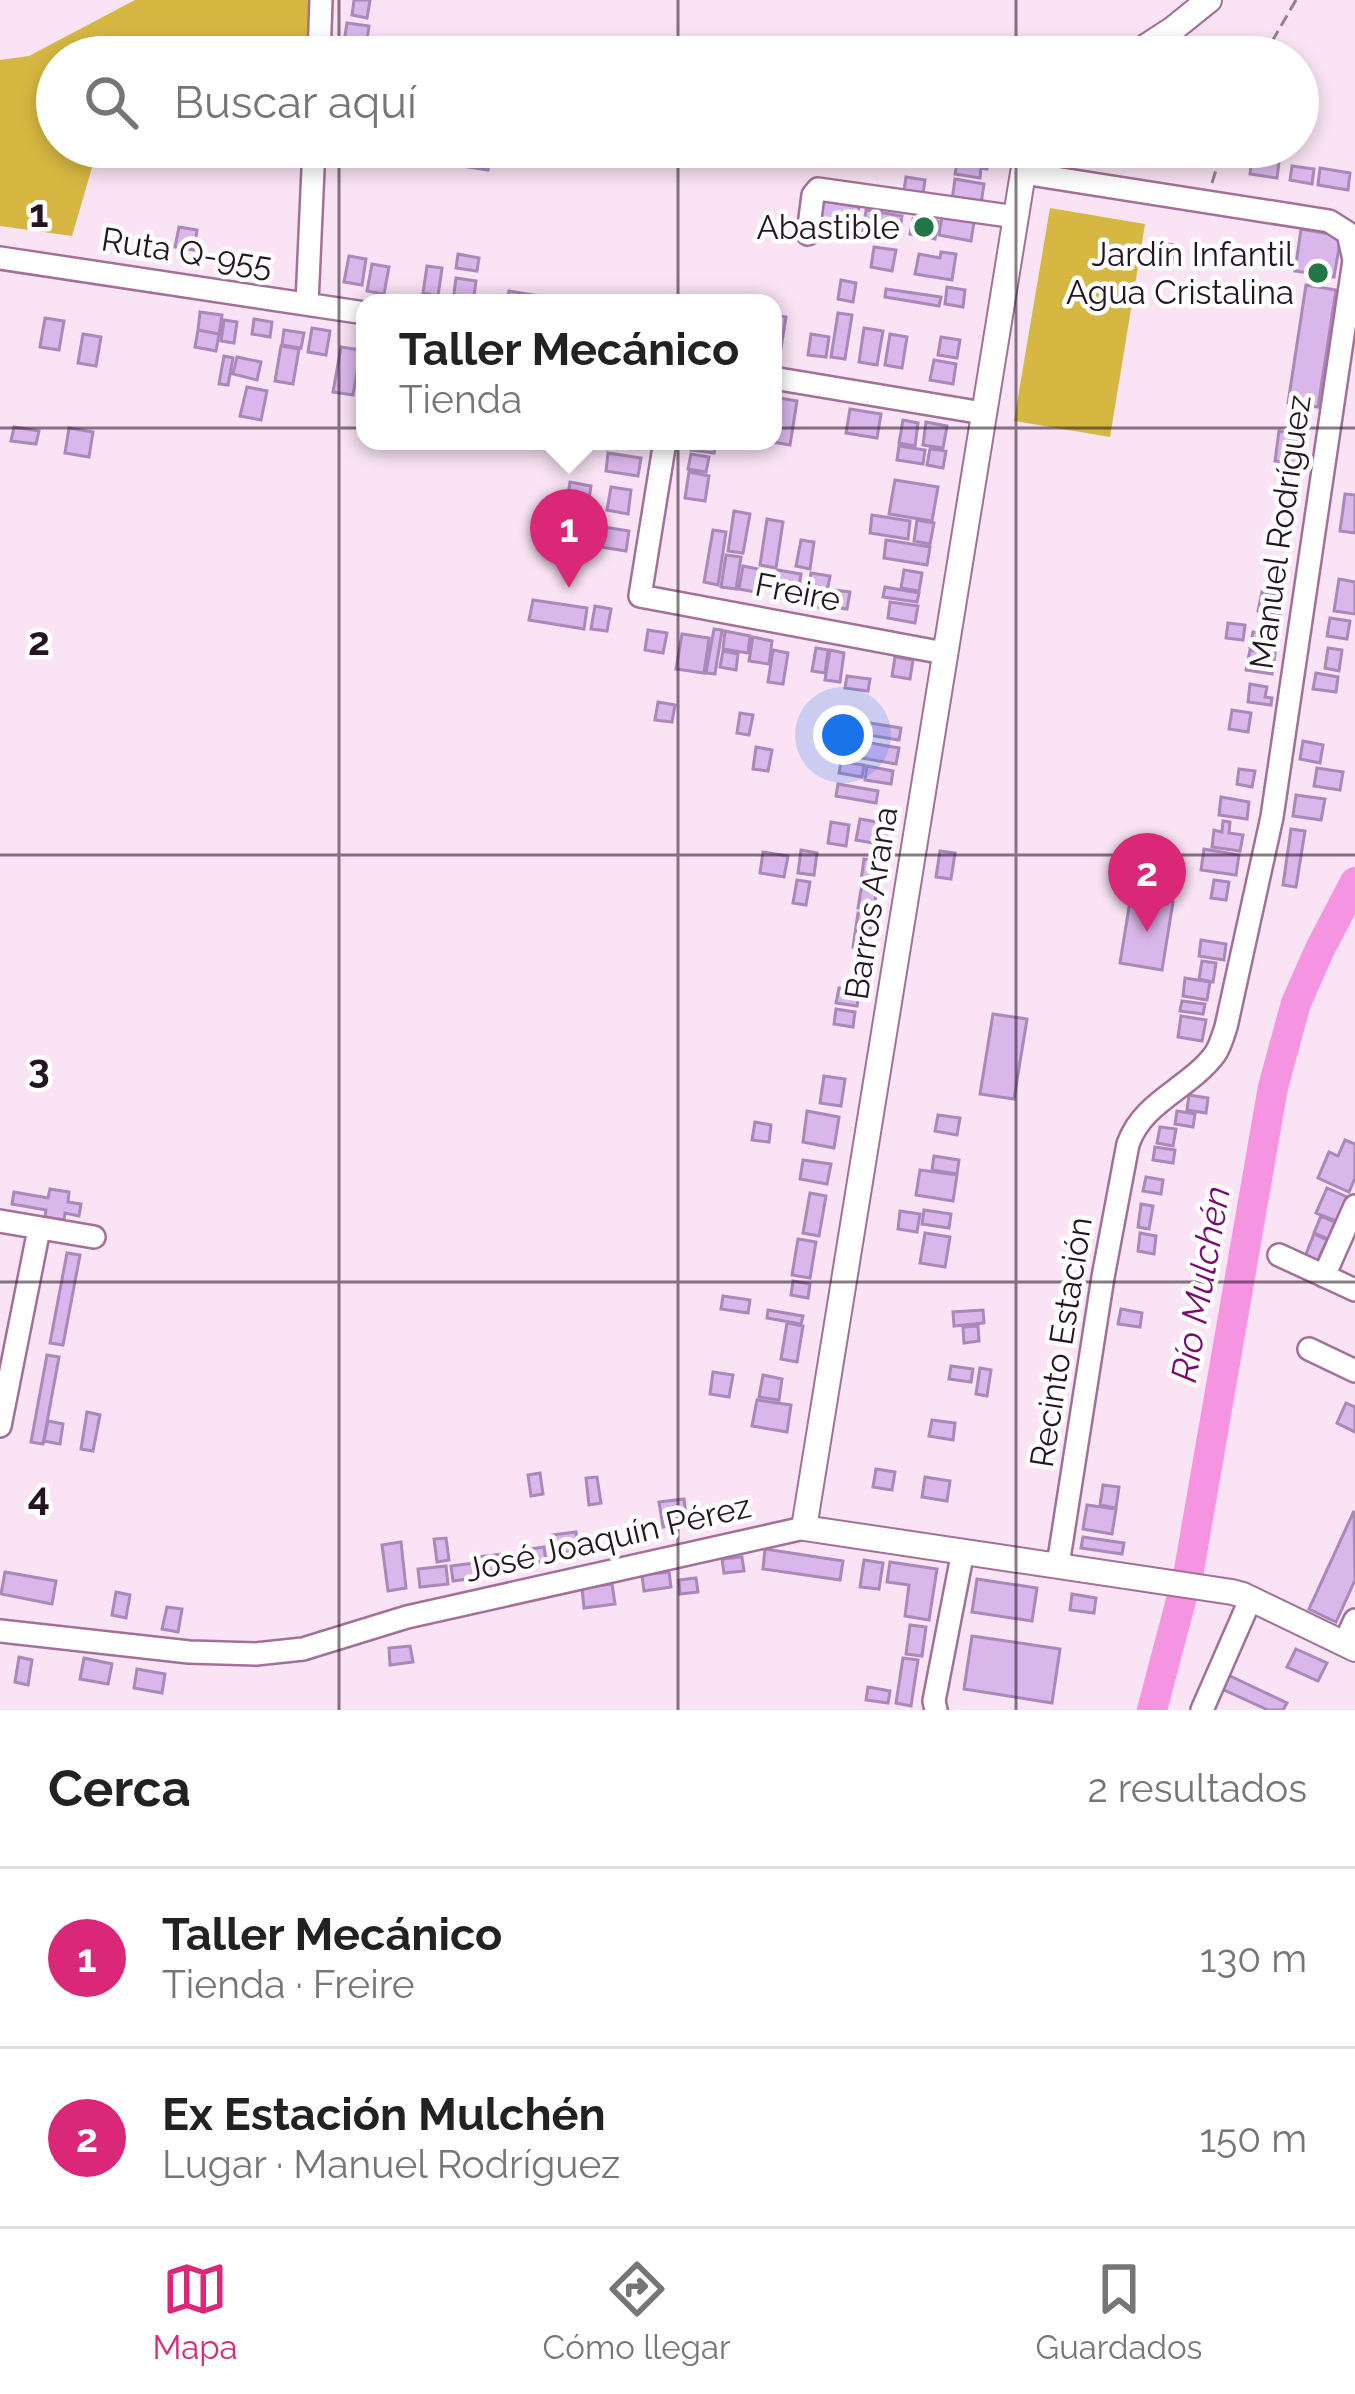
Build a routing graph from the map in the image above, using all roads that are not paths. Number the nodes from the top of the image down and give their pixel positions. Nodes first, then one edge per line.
1 (321, 0) edge
2 (1209, 0) edge
3 (320, 36) edge
4 (1161, 36) edge
5 (313, 168) edge
6 (1025, 168) edge
7 (1023, 173) junction
8 (1016, 217) junction
9 (808, 234) dead end
10 (0, 258) edge
11 (307, 303) junction
12 (356, 311) edge
13 (782, 380) edge
14 (982, 413) junction
15 (664, 450) edge
16 (944, 653) junction
17 (1132, 1130) joint
18 (1355, 1206) edge
19 (0, 1221) edge
20 (39, 1229) junction
21 (94, 1238) dead end
22 (1279, 1256) dead end
23 (1324, 1276) junction
24 (1355, 1290) edge
25 (10, 1333) edge
26 (1309, 1349) dead end
27 (1355, 1371) edge
28 (0, 1426) edge
29 (804, 1528) junction
30 (963, 1551) junction
31 (1058, 1565) junction
32 (1242, 1595) junction
33 (1355, 1620) edge
34 (0, 1631) edge
35 (1350, 1646) edge
36 (936, 1710) edge
37 (1202, 1710) edge

1 - 3 street
2 - 4 main road
5 - 11 street
6 - 7 main road, Barros Arana
7 - 8 main road, Barros Arana
7 - 17 street, Manuel Rodríguez
8 - 9 street
8 - 14 main road, Barros Arana
10 - 11 street, Ruta Q-955
11 - 12 street, Ruta Q-955
13 - 14 street
14 - 16 main road, Barros Arana
15 - 16 street, Freire
16 - 29 main road, Barros Arana
17 - 31 street, Recinto Estación
18 - 23 street
19 - 20 street
20 - 21 street
20 - 25 street
22 - 23 street
23 - 24 street
25 - 28 street
26 - 27 street
29 - 30 main road, José Joaquín Pérez
29 - 34 street, José Joaquín Pérez
30 - 31 main road, José Joaquín Pérez
30 - 36 street
31 - 32 main road, José Joaquín Pérez
32 - 35 main road, José Joaquín Pérez
32 - 37 street
33 - 35 street

